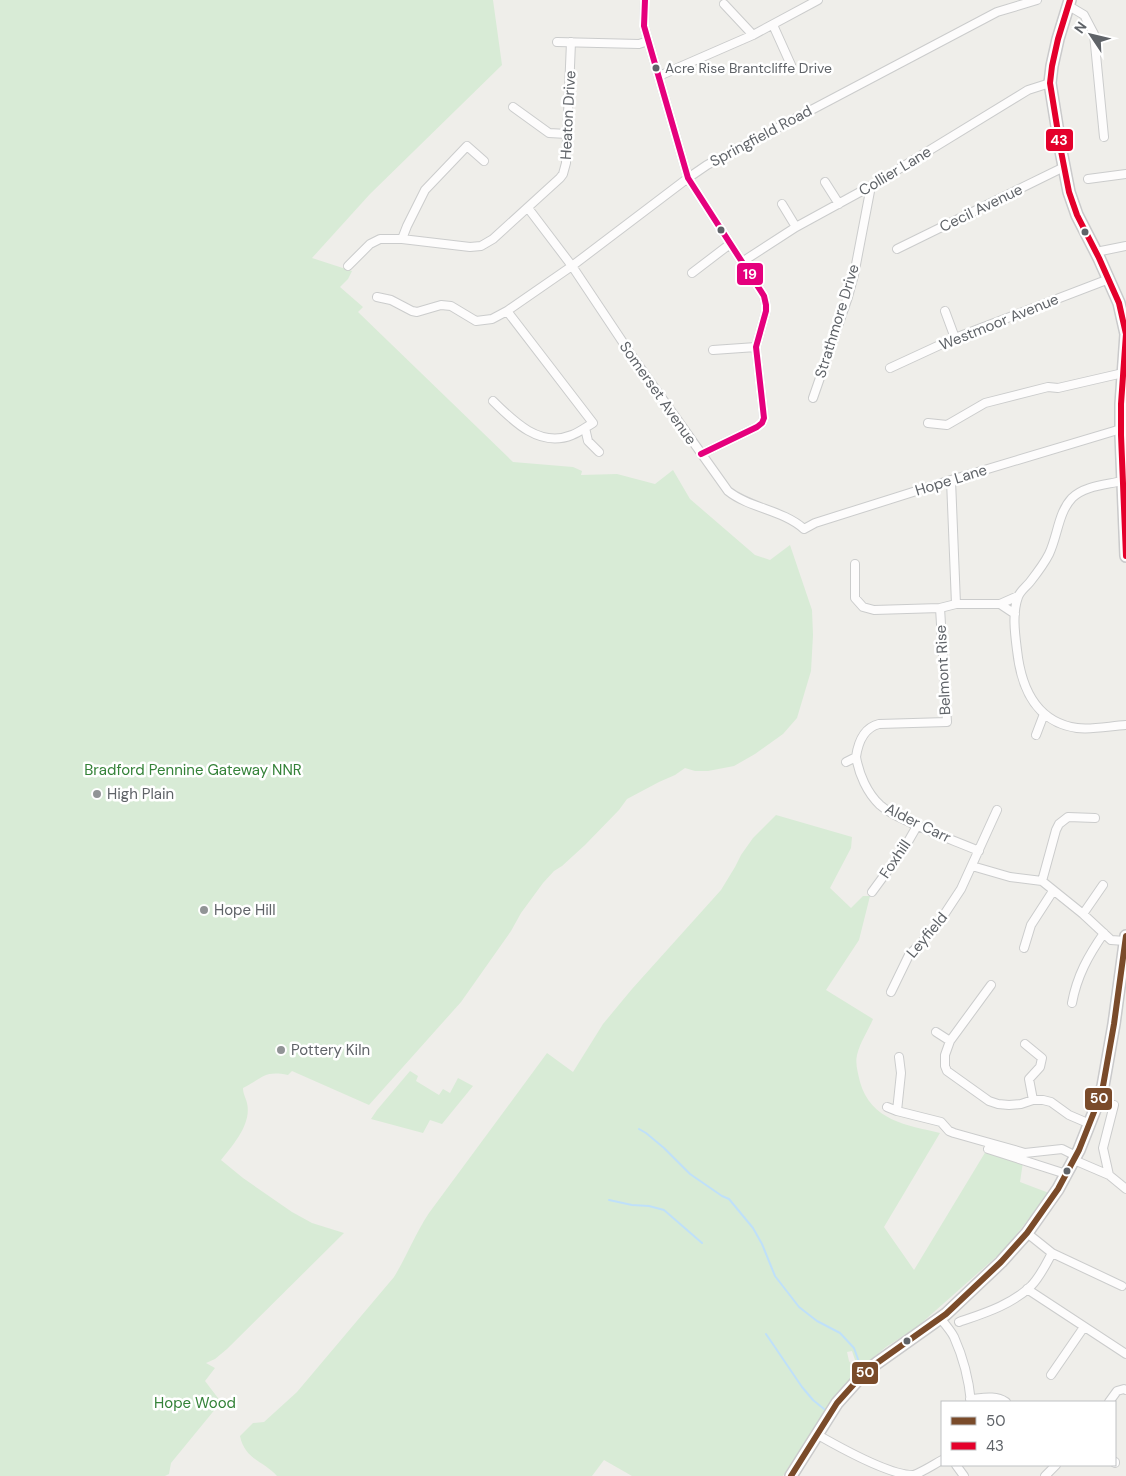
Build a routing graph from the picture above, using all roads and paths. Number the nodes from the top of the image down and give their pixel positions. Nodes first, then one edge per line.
1 (645, 0) edge
2 (818, 0) edge
3 (1037, 0) edge
4 (1069, 3) edge
5 (724, 4) dead end
6 (773, 24) junction
7 (753, 35) junction
8 (648, 41) junction
9 (557, 42) dead end
10 (571, 42) junction
11 (791, 65) dead end
12 (659, 76) junction
13 (1050, 83) junction
14 (513, 107) dead end
15 (567, 134) junction
16 (1104, 138) dead end
17 (484, 161) dead end
18 (1064, 167) junction
19 (1126, 174) edge
20 (688, 178) junction
21 (1088, 180) dead end
22 (825, 182) dead end
23 (871, 186) junction
24 (782, 204) dead end
25 (839, 204) junction
26 (528, 208) junction
27 (796, 228) junction
28 (402, 239) junction
29 (730, 244) junction
30 (1126, 246) edge
31 (897, 249) dead end
32 (1096, 252) junction
33 (742, 262) junction
34 (348, 266) dead end
35 (572, 266) junction
36 (692, 273) dead end
37 (1109, 279) junction
38 (377, 297) dead end
39 (506, 311) junction
40 (945, 312) dead end
41 (955, 338) junction
42 (756, 347) junction
43 (1126, 347) edge
44 (713, 350) dead end
45 (890, 368) dead end
46 (1123, 373) junction
47 (813, 398) dead end
48 (493, 401) dead end
49 (928, 423) dead end
50 (585, 428) junction
51 (1122, 433) edge
52 (598, 452) dead end
53 (701, 454) junction
54 (951, 480) junction
55 (1122, 481) junction
56 (784, 518) joint
57 (1126, 537) edge
58 (1126, 556) edge
59 (855, 564) dead end
60 (1018, 596) junction
61 (956, 604) junction
62 (1000, 604) junction
63 (940, 608) junction
64 (1015, 614) junction
65 (1044, 714) junction
66 (1126, 725) edge
67 (1036, 735) dead end
68 (856, 757) junction
69 (846, 762) dead end
70 (998, 810) dead end
71 (1095, 818) dead end
72 (917, 826) junction
73 (979, 851) junction
74 (972, 866) junction
75 (1042, 881) junction
76 (1103, 885) dead end
77 (1054, 891) junction
78 (872, 892) dead end
79 (1083, 914) junction
80 (1104, 933) junction
81 (1126, 936) edge
82 (1125, 941) edge
83 (1024, 948) dead end
84 (991, 985) dead end
85 (891, 992) dead end
86 (1072, 1003) dead end
87 (1121, 1010) edge
88 (936, 1032) dead end
89 (950, 1041) junction
90 (1026, 1044) dead end
91 (899, 1057) dead end
92 (1033, 1100) junction
93 (1114, 1105) dead end
94 (887, 1107) dead end
95 (897, 1111) junction
96 (1090, 1124) junction
97 (988, 1149) dead end
98 (1075, 1158) junction
99 (1066, 1174) junction
100 (1109, 1175) junction
101 (1126, 1189) edge
102 (1027, 1233) junction
103 (1052, 1253) junction
104 (1122, 1286) dead end
105 (1027, 1289) junction
106 (940, 1318) junction
107 (959, 1322) dead end
108 (1084, 1327) junction
109 (1126, 1354) edge
110 (1051, 1375) dead end
111 (1126, 1390) edge
112 (970, 1401) edge
113 (1005, 1401) edge
114 (1110, 1401) edge
115 (818, 1435) junction
116 (941, 1461) edge
117 (1055, 1466) edge
118 (874, 1472) edge
119 (791, 1476) edge
120 (1045, 1476) edge

1 - 8 street
2 - 6 street
3 - 20 street, Springfield Road
4 - 13 street
4 - 16 street
5 - 7 street
6 - 7 street
6 - 11 street
7 - 12 street
8 - 10 street
8 - 12 street
9 - 10 street
10 - 15 street, Heaton Drive
12 - 20 street
13 - 18 street
13 - 23 street, Collier Lane
14 - 15 street
15 - 26 street, Heaton Drive
17 - 28 street
18 - 31 street, Cecil Avenue
18 - 32 street
19 - 21 street
20 - 29 street
20 - 35 street, Springfield Road
22 - 25 street
23 - 25 street, Collier Lane
23 - 47 street, Strathmore Drive
24 - 27 street
25 - 27 street, Collier Lane
26 - 28 street, Heaton Drive
26 - 35 street, Somerset Avenue
27 - 33 street, Collier Lane
28 - 34 street, Heaton Drive
29 - 33 street
29 - 36 street
30 - 32 street
32 - 37 street
33 - 42 street
35 - 39 street, Springfield Road
35 - 53 street, Somerset Avenue
37 - 41 street, Westmoor Avenue
37 - 43 street
38 - 39 street, Springfield Road
39 - 50 street
40 - 41 street
41 - 45 street, Westmoor Avenue
42 - 44 street
42 - 53 street
43 - 46 street
46 - 49 street
46 - 51 street
48 - 50 street
50 - 52 street
51 - 54 street, Hope Lane
51 - 55 street
53 - 56 street, Somerset Avenue
54 - 56 street, Hope Lane
54 - 61 street, Belmont Rise
55 - 57 street
55 - 60 street
57 - 58 street
59 - 63 street
60 - 62 street
60 - 64 street
61 - 62 street
61 - 63 street, Belmont Rise
62 - 64 street
63 - 68 street, Belmont Rise
64 - 65 street
65 - 66 street
65 - 67 street
68 - 69 street
68 - 72 street, Alder Carr
70 - 73 street, Leyfield
71 - 75 street
72 - 73 street, Alder Carr
72 - 78 street, Foxhill
73 - 74 street, Leyfield
74 - 75 street
74 - 85 street, Leyfield
75 - 77 street
76 - 79 street
77 - 79 street
77 - 83 street
79 - 80 street
80 - 82 street
80 - 86 street
81 - 82 street
82 - 87 street
84 - 89 street
87 - 96 street
88 - 89 street
89 - 92 street
90 - 92 street
91 - 95 street
92 - 96 street
93 - 100 street
94 - 95 street
95 - 98 street
96 - 98 street
97 - 99 street
98 - 99 street
98 - 100 street
99 - 102 street
100 - 101 street
102 - 103 street
102 - 106 street
103 - 104 street
103 - 105 street
105 - 107 street
105 - 108 street
106 - 112 street
106 - 115 street
108 - 109 street
108 - 110 street
111 - 114 street
112 - 113 street
115 - 118 street
115 - 119 street
116 - 118 street
117 - 120 street

